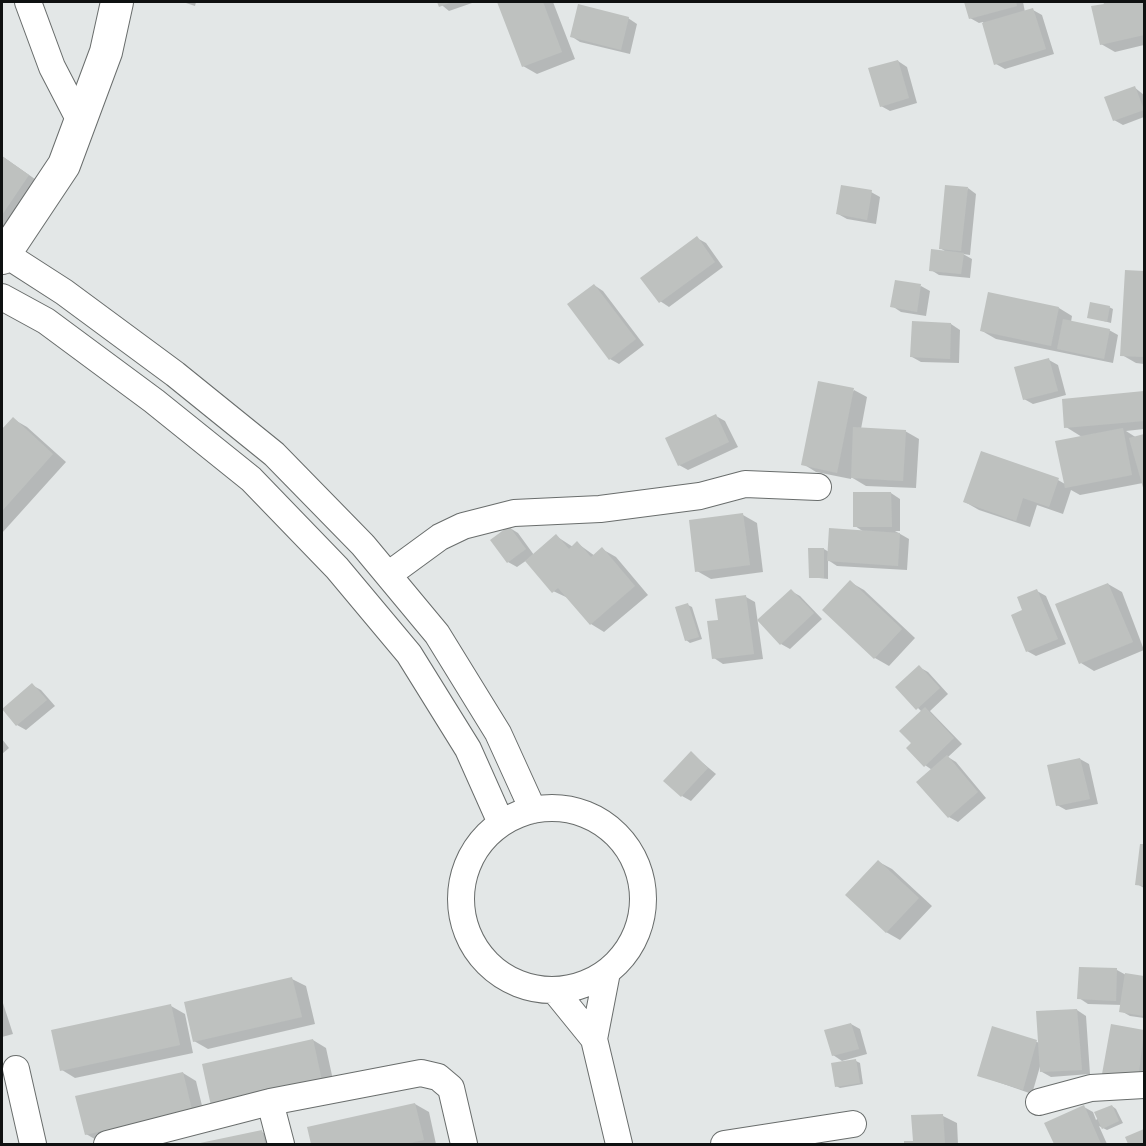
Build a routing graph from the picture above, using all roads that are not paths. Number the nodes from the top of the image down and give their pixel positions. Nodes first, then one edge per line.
1 (28, 2) edge
2 (117, 2) edge
3 (80, 121) junction
4 (3, 256) edge
5 (2, 297) edge
6 (818, 487) dead end
7 (388, 575) junction
8 (533, 810) junction
9 (501, 823) junction
10 (607, 972) junction
11 (555, 991) junction
12 (594, 1039) junction
13 (16, 1069) dead end
14 (1144, 1085) edge
15 (270, 1102) junction
16 (1039, 1102) dead end
17 (853, 1124) dead end
18 (33, 1144) edge
19 (107, 1144) edge
20 (281, 1144) edge
21 (464, 1144) edge
22 (619, 1144) edge
23 (724, 1144) edge

1 - 3 street
2 - 3 street
3 - 4 street
4 - 7 street
5 - 9 street
6 - 7 street
7 - 8 street
8 - 9 street
8 - 10 street
9 - 11 street
10 - 11 street
10 - 12 street
11 - 12 street
12 - 22 street
13 - 18 street
14 - 16 street
15 - 19 street
15 - 20 street
15 - 21 street
17 - 23 street

